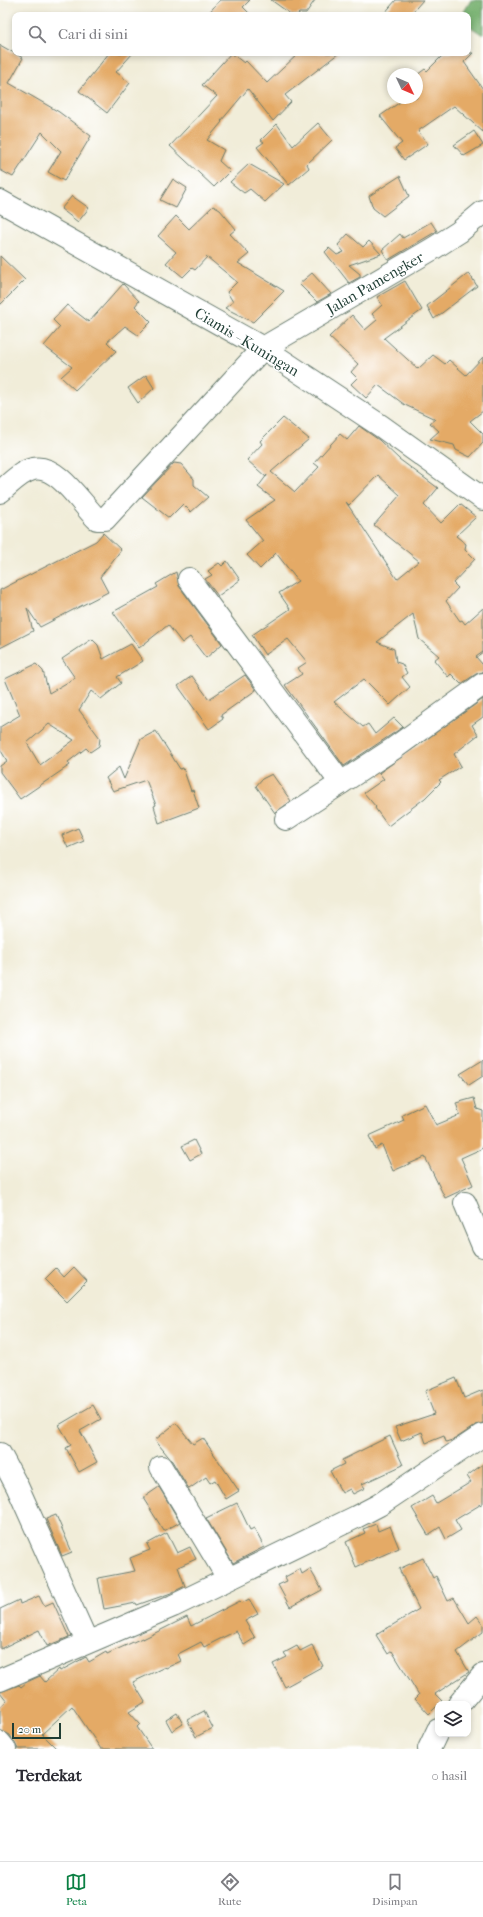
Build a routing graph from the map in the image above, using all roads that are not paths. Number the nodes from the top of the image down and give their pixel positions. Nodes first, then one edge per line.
1 (0, 201) edge
2 (483, 212) edge
3 (263, 348) junction
4 (0, 492) edge
5 (483, 499) edge
6 (189, 579) dead end
7 (483, 684) edge
8 (341, 783) junction
9 (286, 819) dead end
10 (465, 1204) dead end
11 (483, 1246) edge
12 (483, 1436) edge
13 (0, 1454) edge
14 (161, 1467) dead end
15 (228, 1578) junction
16 (87, 1642) junction
17 (483, 1675) edge
18 (0, 1680) edge
19 (461, 1701) edge
20 (435, 1737) edge
21 (0, 1743) edge
22 (5, 1749) edge
23 (430, 1749) edge

1 - 3 main road, Ciamis - Kuningan
2 - 3 main road, Jalan Pamengker
3 - 4 main road, Jalan Pamengker
3 - 5 main road, Ciamis - Kuningan
6 - 8 main road
7 - 8 main road
8 - 9 main road
10 - 11 main road
12 - 15 main road
13 - 16 main road
14 - 15 main road
15 - 16 main road
16 - 18 main road
17 - 19 main road
20 - 23 main road
21 - 22 main road

